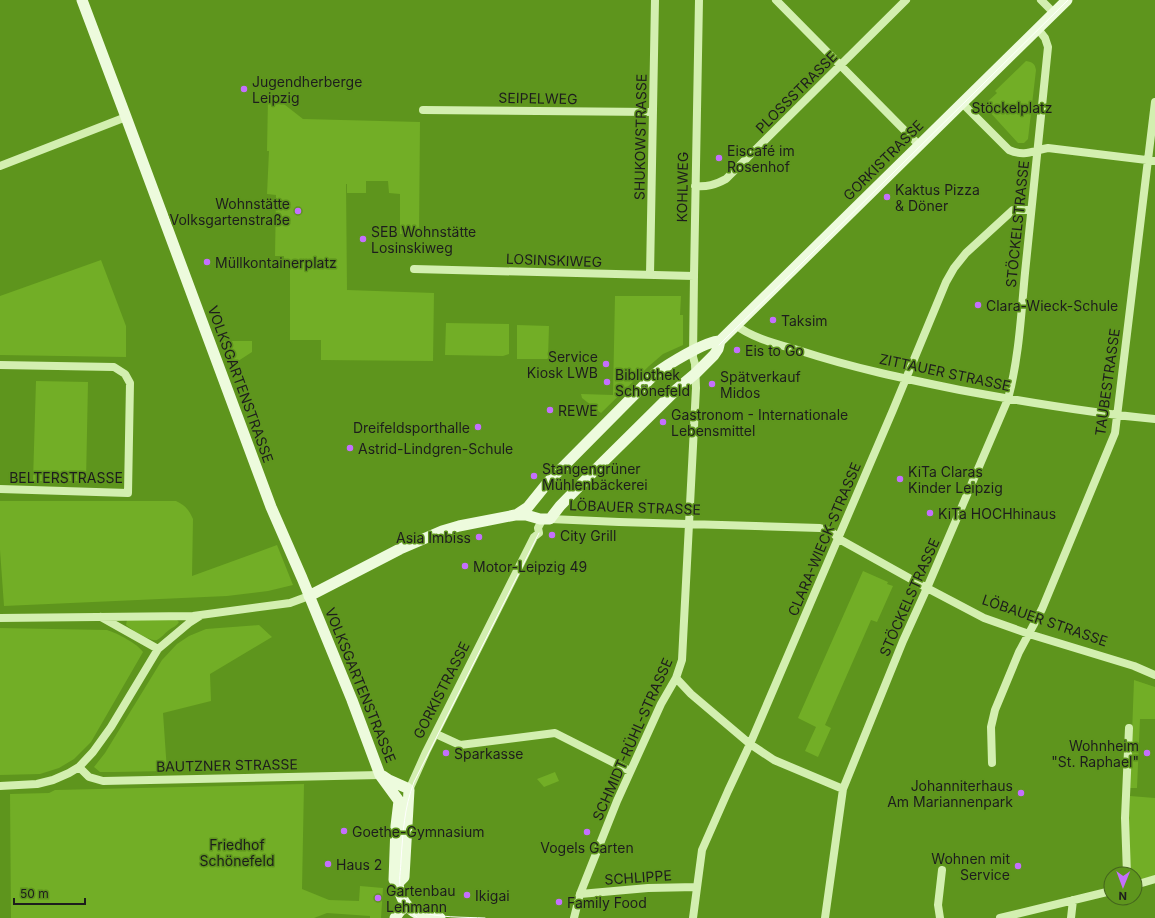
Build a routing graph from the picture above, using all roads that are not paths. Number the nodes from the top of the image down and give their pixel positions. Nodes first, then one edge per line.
1 (82, 0) edge
2 (655, 0) edge
3 (699, 0) edge
4 (776, 0) edge
5 (906, 0) edge
6 (1041, 0) edge
7 (1067, 0) edge
8 (1054, 13) junction
9 (1038, 28) junction
10 (841, 66) junction
11 (1155, 102) edge
12 (962, 103) junction
13 (423, 110) dead end
14 (654, 112) junction
15 (126, 117) junction
16 (919, 145) junction
17 (1037, 150) junction
18 (1151, 160) edge
19 (0, 166) edge
20 (695, 186) junction
21 (1032, 210) junction
22 (414, 270) dead end
23 (650, 275) junction
24 (694, 276) junction
25 (736, 325) junction
26 (720, 341) junction
27 (693, 351) junction
28 (0, 365) edge
29 (696, 373) junction
30 (906, 379) junction
31 (1008, 399) junction
32 (1118, 416) junction
33 (1155, 419) edge
34 (0, 489) edge
35 (515, 515) junction
36 (546, 520) junction
37 (690, 524) junction
38 (839, 539) junction
39 (927, 588) junction
40 (309, 596) junction
41 (204, 614) junction
42 (100, 617) junction
43 (0, 618) edge
44 (1029, 634) junction
45 (158, 649) junction
46 (1155, 675) edge
47 (676, 678) junction
48 (1129, 728) dead end
49 (436, 734) junction
50 (750, 744) junction
51 (992, 763) dead end
52 (79, 767) junction
53 (630, 771) junction
54 (380, 775) junction
55 (0, 786) edge
56 (843, 789) junction
57 (409, 790) junction
58 (1127, 866) edge
59 (942, 870) dead end
60 (1155, 879) edge
61 (398, 883) junction
62 (1143, 883) edge
63 (697, 886) junction
64 (580, 894) junction
65 (1103, 894) edge
66 (1073, 900) junction
67 (407, 905) junction
68 (395, 918) edge
69 (440, 918) edge
70 (574, 918) edge
71 (693, 918) edge
72 (825, 918) edge
73 (940, 918) edge
74 (1000, 918) edge
75 (1071, 918) edge

1 - 15 main road, VOLKSGARTENSTRASSE
2 - 14 street, SHUKOWSTRASSE
3 - 20 street, KOHLWEG
4 - 10 street
5 - 10 street, PLOSSSTRASSE
6 - 8 street
7 - 8 main road, GORKISTRASSE
8 - 9 main road, GORKISTRASSE
9 - 12 main road, GORKISTRASSE
9 - 17 street, STÖCKELSTRASSE
10 - 16 street
10 - 20 street, PLOSSSTRASSE
11 - 18 street, TAUBESTRASSE
12 - 16 main road, GORKISTRASSE
12 - 17 street
13 - 14 street, SEIPELWEG
14 - 23 street, SHUKOWSTRASSE
15 - 19 street
15 - 40 main road, VOLKSGARTENSTRASSE
16 - 25 main road, GORKISTRASSE
17 - 18 street
17 - 21 street, STÖCKELSTRASSE
18 - 32 street, TAUBESTRASSE
20 - 24 street, KOHLWEG
21 - 30 street, CLARA-WIECK-STRASSE
21 - 31 street, STÖCKELSTRASSE
22 - 23 street, LOSINSKIWEG
23 - 24 street, LOSINSKIWEG
24 - 27 street, KOHLWEG
25 - 26 main road, GORKISTRASSE
25 - 30 street, ZITTAUER STRASSE
26 - 27 main road, GORKISTRASSE
26 - 29 main road, GORKISTRASSE
27 - 29 street, KOHLWEG
27 - 35 main road, GORKISTRASSE
28 - 34 street, BELTERSTRASSE
29 - 36 main road, GORKISTRASSE
29 - 37 street, SCHMIDT-RÜHL-STRASSE
30 - 31 street, ZITTAUER STRASSE
30 - 38 street, CLARA-WIECK-STRASSE
31 - 32 street, ZITTAUER STRASSE
31 - 39 street, STÖCKELSTRASSE
32 - 33 street, ZITTAUER STRASSE
32 - 44 street, TAUBESTRASSE
35 - 36 main road, LÖBAUER STRASSE
35 - 40 main road, LÖBAUER STRASSE
36 - 37 street, LÖBAUER STRASSE
36 - 49 street, GORKISTRASSE
37 - 38 street, LÖBAUER STRASSE
37 - 47 street, SCHMIDT-RÜHL-STRASSE
38 - 39 street, LÖBAUER STRASSE
38 - 50 street, CLARA-WIECK-STRASSE
39 - 44 street, LÖBAUER STRASSE
39 - 56 street, STÖCKELSTRASSE
40 - 41 street, LÖBAUER STRASSE
40 - 54 main road, VOLKSGARTENSTRASSE
41 - 42 street, LÖBAUER STRASSE
41 - 45 street
42 - 43 street, LÖBAUER STRASSE
42 - 45 street, LÖBAUER STRASSE
44 - 46 street, LÖBAUER STRASSE
44 - 51 street, TAUBESTRASSE
45 - 52 street
47 - 50 street
47 - 53 street, SCHMIDT-RÜHL-STRASSE
48 - 58 street
49 - 53 street
49 - 57 street, GORKISTRASSE
50 - 56 street
50 - 63 street, CLARA-WIECK-STRASSE
52 - 54 street, BAUTZNER STRASSE
52 - 55 street
53 - 64 street, SCHMIDT-RÜHL-STRASSE
54 - 57 main road, VOLKSGARTENSTRASSE
54 - 61 main road, VOLKSGARTENSTRASSE
56 - 72 street, STÖCKELSTRASSE
57 - 61 main road, GORKISTRASSE
59 - 73 street
60 - 62 street
61 - 67 main road
63 - 64 street, SCHLIPPE
63 - 71 street, CLARA-WIECK-STRASSE
64 - 70 street, SCHMIDT-RÜHL-STRASSE
65 - 66 street
66 - 74 street
66 - 75 street
67 - 68 main road
67 - 69 main road

